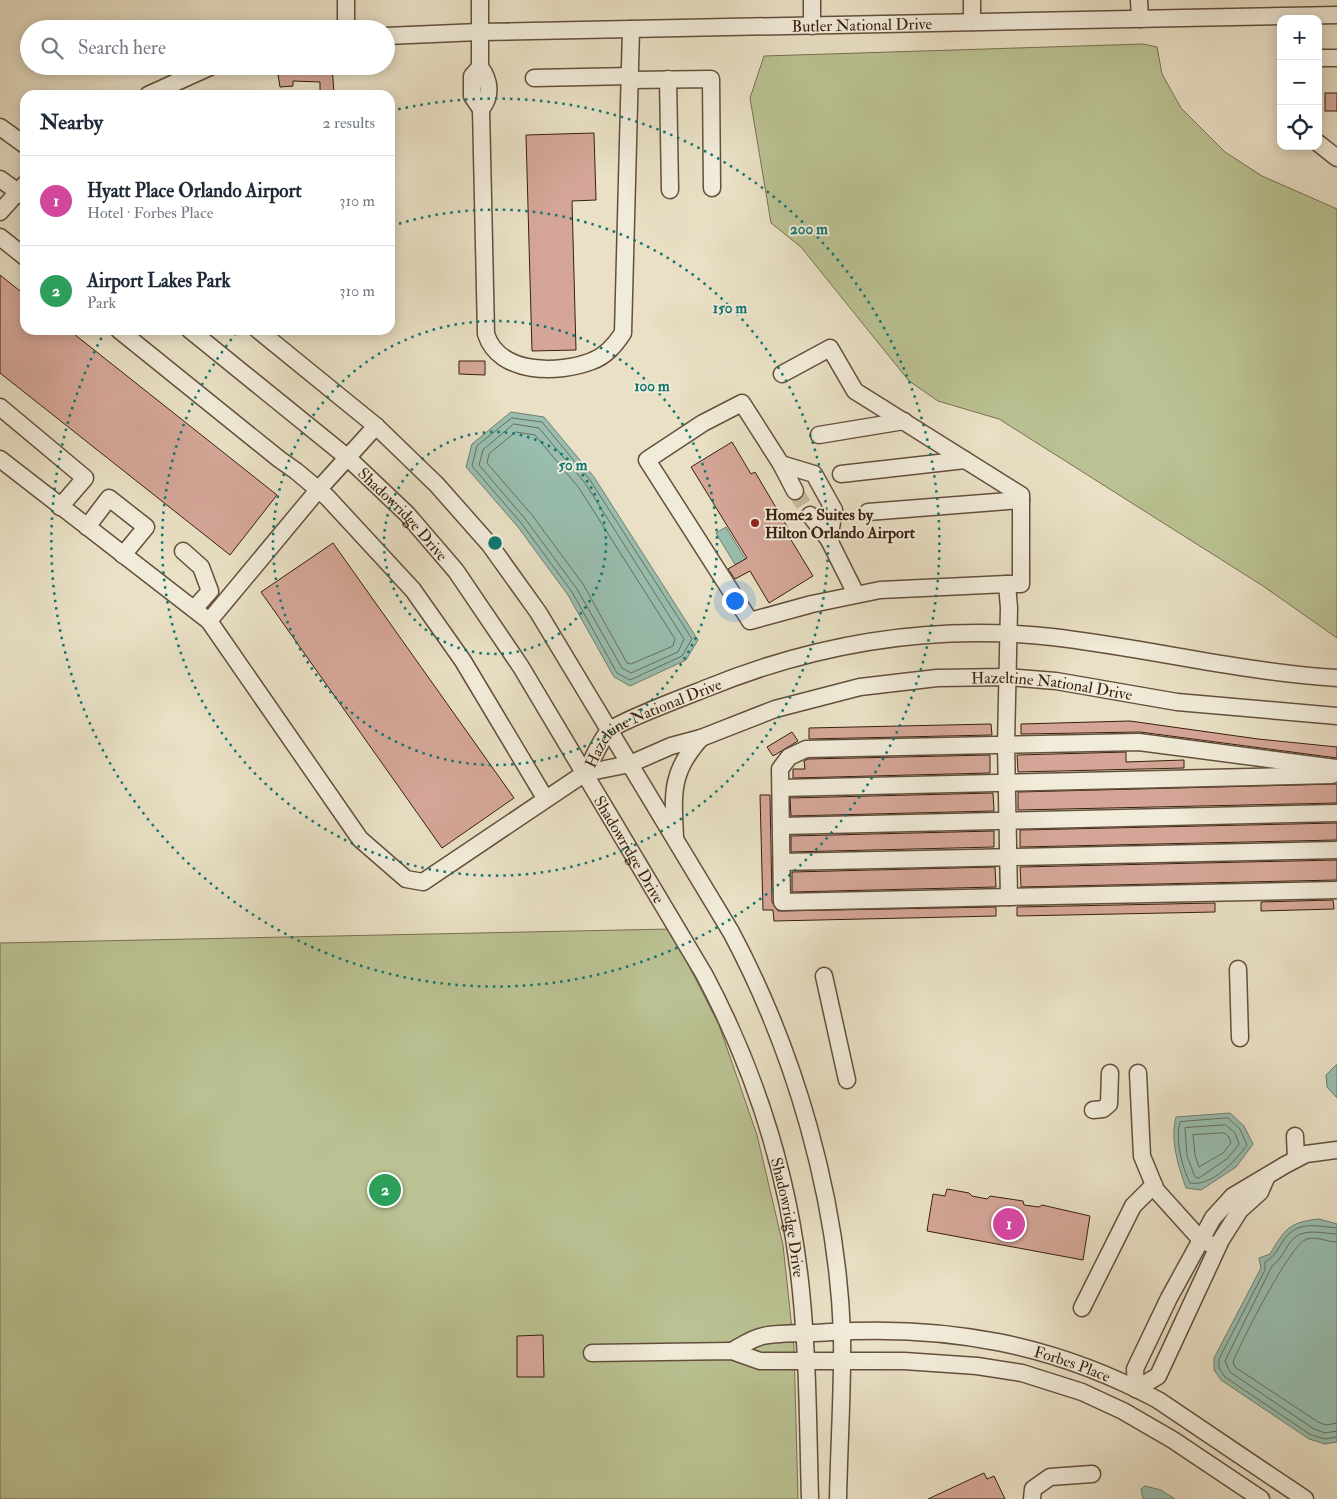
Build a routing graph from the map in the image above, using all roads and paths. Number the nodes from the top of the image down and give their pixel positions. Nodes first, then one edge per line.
1 (346, 0) edge
2 (480, 0) edge
3 (812, 0) edge
4 (972, 0) edge
5 (1139, 0) edge
6 (1337, 15) edge
7 (1140, 19) junction
8 (346, 20) edge
9 (972, 22) junction
10 (812, 26) junction
11 (631, 29) junction
12 (479, 32) junction
13 (395, 36) edge
14 (1322, 58) edge
15 (1337, 58) edge
16 (192, 75) edge
17 (534, 78) dead end
18 (631, 78) junction
19 (668, 80) junction
20 (159, 90) edge
21 (0, 127) edge
22 (20, 141) edge
23 (1322, 146) edge
24 (1337, 158) edge
25 (0, 179) edge
26 (712, 188) dead end
27 (20, 190) edge
28 (670, 190) dead end
29 (20, 193) edge
30 (0, 212) edge
31 (0, 237) edge
32 (20, 253) edge
33 (125, 335) edge
34 (196, 335) edge
35 (264, 335) edge
36 (782, 374) dead end
37 (0, 408) edge
38 (904, 421) junction
39 (376, 426) junction
40 (819, 436) dead end
41 (348, 458) junction
42 (0, 459) edge
43 (965, 460) junction
44 (781, 464) junction
45 (841, 474) dead end
46 (318, 490) junction
47 (795, 490) tunnel mouth
48 (1021, 500) junction
49 (60, 507) junction
50 (868, 512) dead end
51 (810, 515) tunnel mouth
52 (87, 527) junction
53 (829, 540) junction
54 (183, 551) dead end
55 (123, 554) junction
56 (1007, 584) junction
57 (856, 594) junction
58 (194, 609) junction
59 (209, 622) junction
60 (1008, 634) junction
61 (1008, 677) junction
62 (1337, 678) edge
63 (1337, 716) edge
64 (609, 730) junction
65 (701, 738) junction
66 (1006, 744) junction
67 (630, 764) junction
68 (1337, 768) edge
69 (586, 773) junction
70 (1337, 775) edge
71 (1007, 783) junction
72 (781, 788) junction
73 (545, 798) junction
74 (1337, 813) edge
75 (1008, 821) junction
76 (781, 826) junction
77 (674, 839) junction
78 (1337, 850) edge
79 (1009, 857) junction
80 (782, 862) junction
81 (1337, 890) edge
82 (1010, 897) junction
83 (1238, 969) dead end
84 (824, 976) dead end
85 (1240, 1038) dead end
86 (1138, 1073) dead end
87 (1110, 1074) dead end
88 (848, 1080) dead end
89 (1094, 1110) dead end
90 (1295, 1136) dead end
91 (1337, 1150) edge
92 (1296, 1159) junction
93 (1268, 1174) junction
94 (1154, 1184) junction
95 (1201, 1240) junction
96 (1218, 1248) junction
97 (1082, 1308) dead end
98 (842, 1332) junction
99 (804, 1334) junction
100 (732, 1350) junction
101 (592, 1353) dead end
102 (806, 1360) junction
103 (842, 1362) junction
104 (1136, 1388) junction
105 (1092, 1474) dead end
106 (810, 1499) edge
107 (838, 1499) edge
108 (1032, 1499) edge
109 (1261, 1499) edge
110 (1305, 1499) edge

1 - 8 street
2 - 12 street
3 - 10 street
4 - 9 street
5 - 7 street
6 - 7 street, Butler National Drive
7 - 9 street, Butler National Drive
9 - 10 street, Butler National Drive
10 - 11 street, Butler National Drive
11 - 12 street, Butler National Drive
11 - 18 street
12 - 13 street, Butler National Drive
12 - 18 street
14 - 15 street
16 - 20 street
17 - 18 street
18 - 19 street
19 - 26 street
19 - 28 street
21 - 22 street
23 - 24 street
25 - 27 street
29 - 30 street
31 - 32 street
33 - 46 street
34 - 41 street, Shadowridge Drive
35 - 39 street
36 - 38 street
37 - 49 street
38 - 40 street
38 - 43 street
39 - 41 street
39 - 64 street
41 - 46 street
41 - 69 street, Shadowridge Drive
42 - 49 street
43 - 45 street
43 - 48 street
44 - 47 street
44 - 53 street
44 - 57 street
46 - 59 street
46 - 73 street
48 - 50 street
48 - 56 street
49 - 52 street
51 - 53 street
52 - 55 street
52 - 55 street
53 - 57 street
54 - 58 street
55 - 58 street
56 - 57 street
56 - 60 street
58 - 59 street
59 - 73 street
60 - 61 street
60 - 62 street, Hazeltine National Drive
60 - 64 street, Hazeltine National Drive
61 - 63 street, Hazeltine National Drive
61 - 65 street, Hazeltine National Drive
61 - 66 street
64 - 67 street
64 - 69 street, Hazeltine National Drive
65 - 67 street, Hazeltine National Drive
65 - 77 street
66 - 68 street
66 - 71 street
66 - 72 street
67 - 69 street, Hazeltine National Drive
67 - 77 street
69 - 73 street
69 - 99 street, Shadowridge Drive
70 - 71 street
71 - 72 street
71 - 75 street
72 - 76 street
74 - 75 street
75 - 76 street
75 - 79 street
76 - 80 street
77 - 98 street
78 - 79 street
79 - 80 street
79 - 82 street
80 - 82 street
81 - 82 street
83 - 85 street
84 - 88 street
86 - 94 street
87 - 89 street
90 - 92 street
91 - 92 street
92 - 93 street
93 - 95 street
93 - 96 street
94 - 95 street
94 - 97 street
95 - 96 street
95 - 104 street
96 - 104 street
98 - 99 street, Forbes Place
98 - 103 street
98 - 104 street, Forbes Place
99 - 100 street, Forbes Place
99 - 102 street, Shadowridge Drive
100 - 101 street
100 - 102 street, Forbes Place
102 - 103 street, Forbes Place
102 - 106 street, Shadowridge Drive
103 - 107 street
103 - 109 street, Forbes Place
104 - 110 street, Forbes Place
105 - 108 street

